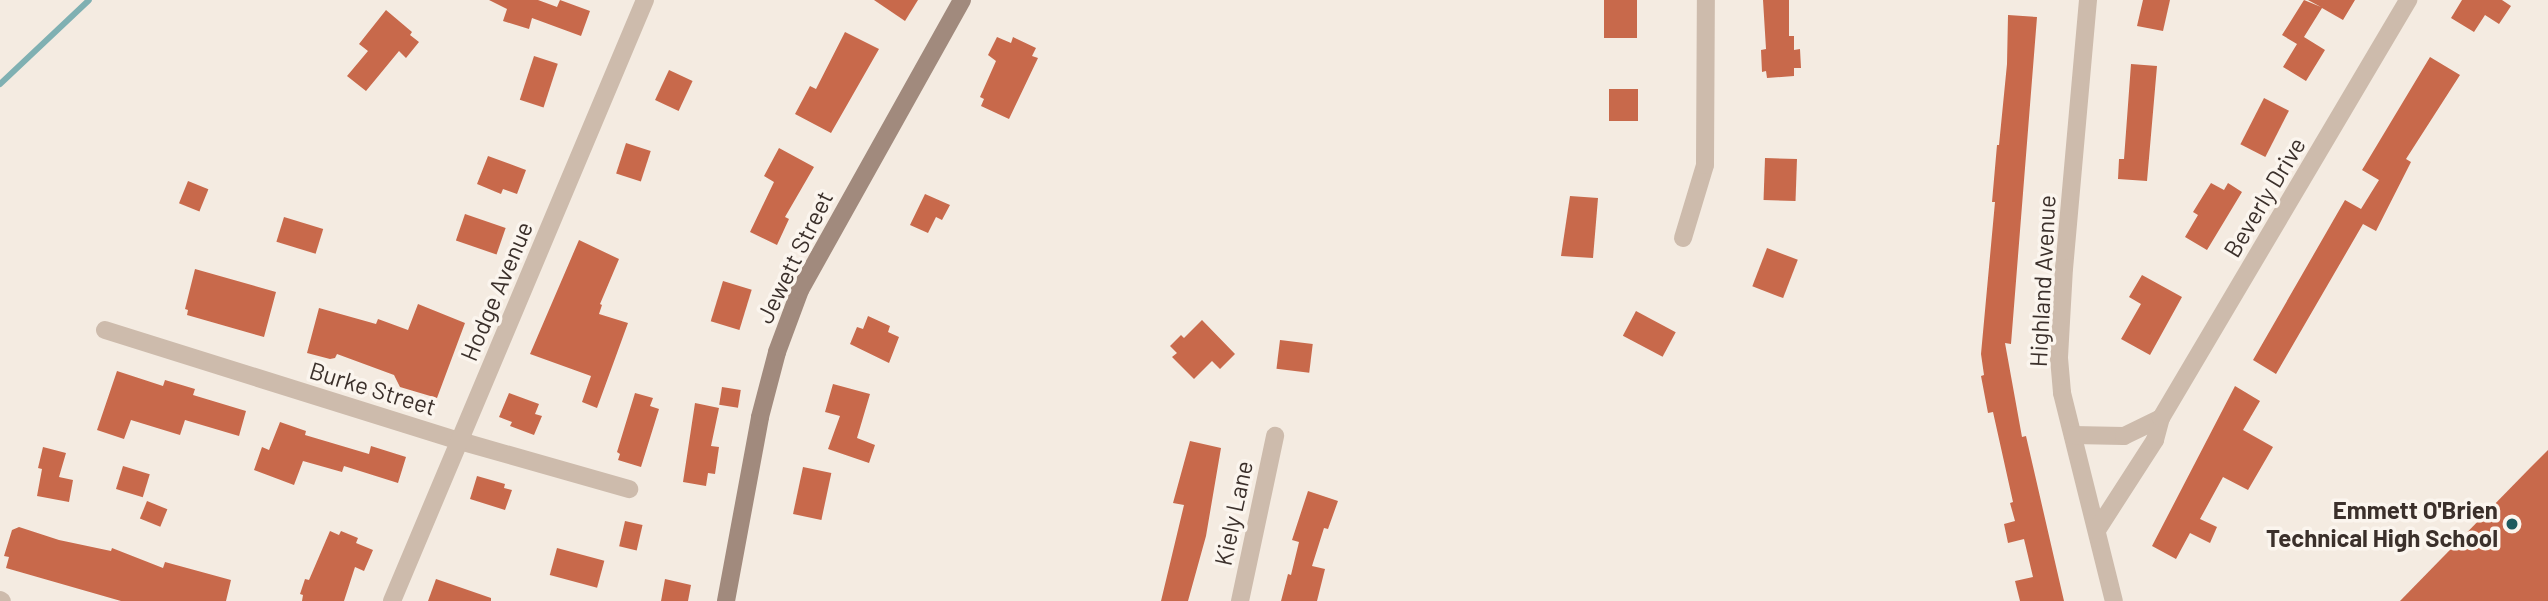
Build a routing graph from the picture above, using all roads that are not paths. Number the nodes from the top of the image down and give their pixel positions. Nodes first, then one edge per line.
1 (645, 0) edge
2 (962, 0) edge
3 (1706, 0) edge
4 (2088, 0) edge
5 (2408, 0) edge
6 (1683, 239) dead end
7 (105, 330) dead end
8 (2161, 418) junction
9 (2073, 435) junction
10 (1275, 436) dead end
11 (460, 441) junction
12 (629, 489) dead end
13 (2097, 530) junction
14 (392, 601) edge
15 (726, 601) edge
16 (1240, 601) edge
17 (2114, 601) edge

1 - 11 street, Hodge Avenue
2 - 15 street, Jewett Street
3 - 6 street
4 - 9 street, Highland Avenue
5 - 8 street, Beverly Drive
7 - 11 street, Burke Street
8 - 9 street
8 - 13 street, Beverly Drive
9 - 13 street, Highland Avenue
10 - 16 street, Kiely Lane
11 - 12 street, Burke Street
11 - 14 street, Hodge Avenue
13 - 17 street, Highland Avenue

